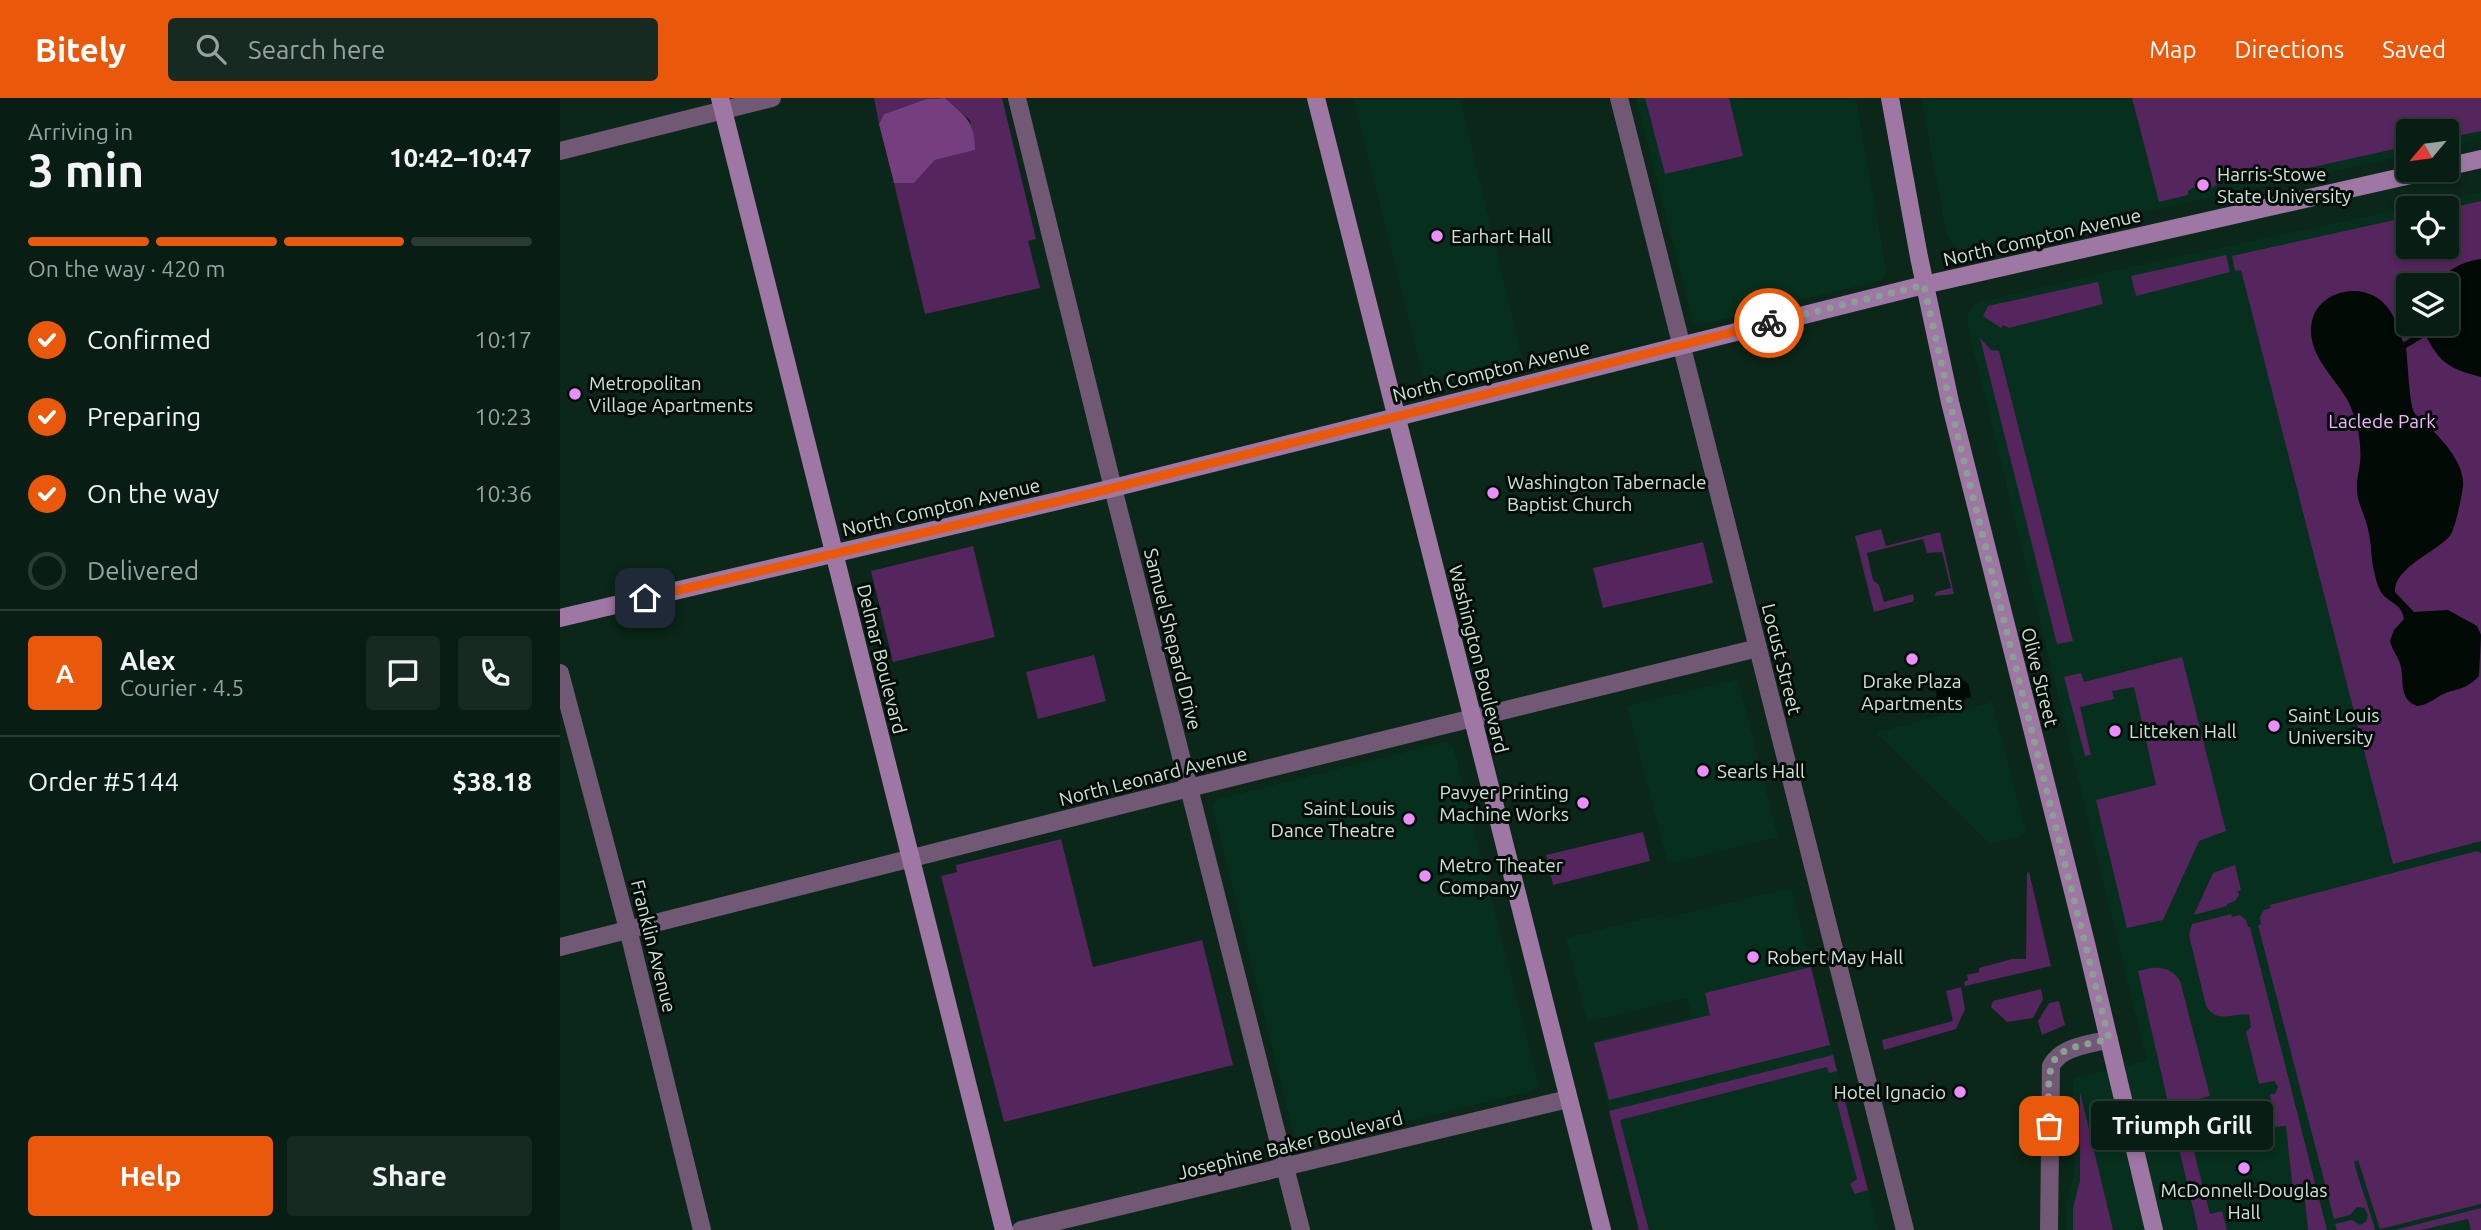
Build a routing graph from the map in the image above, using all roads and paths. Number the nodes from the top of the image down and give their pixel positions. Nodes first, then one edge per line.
1 (772, 98) edge
2 (1017, 98) edge
3 (1316, 98) edge
4 (1619, 98) edge
5 (1891, 98) edge
6 (721, 104) edge
7 (560, 151) edge
8 (2481, 159) edge
9 (2459, 164) edge
10 (2396, 178) edge
11 (1924, 285) junction
12 (1681, 345) junction
13 (1395, 416) junction
14 (1112, 488) junction
15 (834, 552) junction
16 (560, 618) edge
17 (1758, 648) junction
18 (560, 673) edge
19 (1472, 719) junction
20 (1189, 788) junction
21 (909, 859) junction
22 (628, 929) junction
23 (560, 947) edge
24 (2109, 1039) junction
25 (1569, 1099) junction
26 (1286, 1168) junction
27 (702, 1230) edge
28 (1004, 1230) edge
29 (1021, 1230) edge
30 (1301, 1230) edge
31 (1602, 1230) edge
32 (1905, 1230) edge
33 (2049, 1230) edge
34 (2154, 1230) edge

1 - 6 street
2 - 14 street, Samuel Shepard Drive
3 - 13 main road, Washington Boulevard
4 - 12 street, Locust Street
5 - 11 main road, Olive Street
6 - 7 street
6 - 15 main road, Delmar Boulevard
8 - 9 main road
10 - 11 main road, North Compton Avenue
11 - 12 main road, North Compton Avenue
11 - 24 main road, Olive Street
12 - 13 main road, North Compton Avenue
12 - 17 street, Locust Street
13 - 14 main road, North Compton Avenue
13 - 19 main road, Washington Boulevard
14 - 15 main road, North Compton Avenue
14 - 20 street, Samuel Shepard Drive
15 - 16 main road, North Compton Avenue
15 - 21 main road, Delmar Boulevard
17 - 19 street, North Leonard Avenue
17 - 32 street, Locust Street
18 - 22 street, Franklin Avenue
19 - 20 street, North Leonard Avenue
19 - 25 main road, Washington Boulevard
20 - 21 street, North Leonard Avenue
20 - 26 street, Samuel Shepard Drive
21 - 22 street, North Leonard Avenue
21 - 28 main road, Delmar Boulevard
22 - 23 street, North Leonard Avenue
22 - 27 street, Franklin Avenue
24 - 33 street
24 - 34 main road, Olive Street
25 - 26 street, Josephine Baker Boulevard
25 - 31 main road, Washington Boulevard
26 - 29 street, Josephine Baker Boulevard
26 - 30 street, Samuel Shepard Drive

